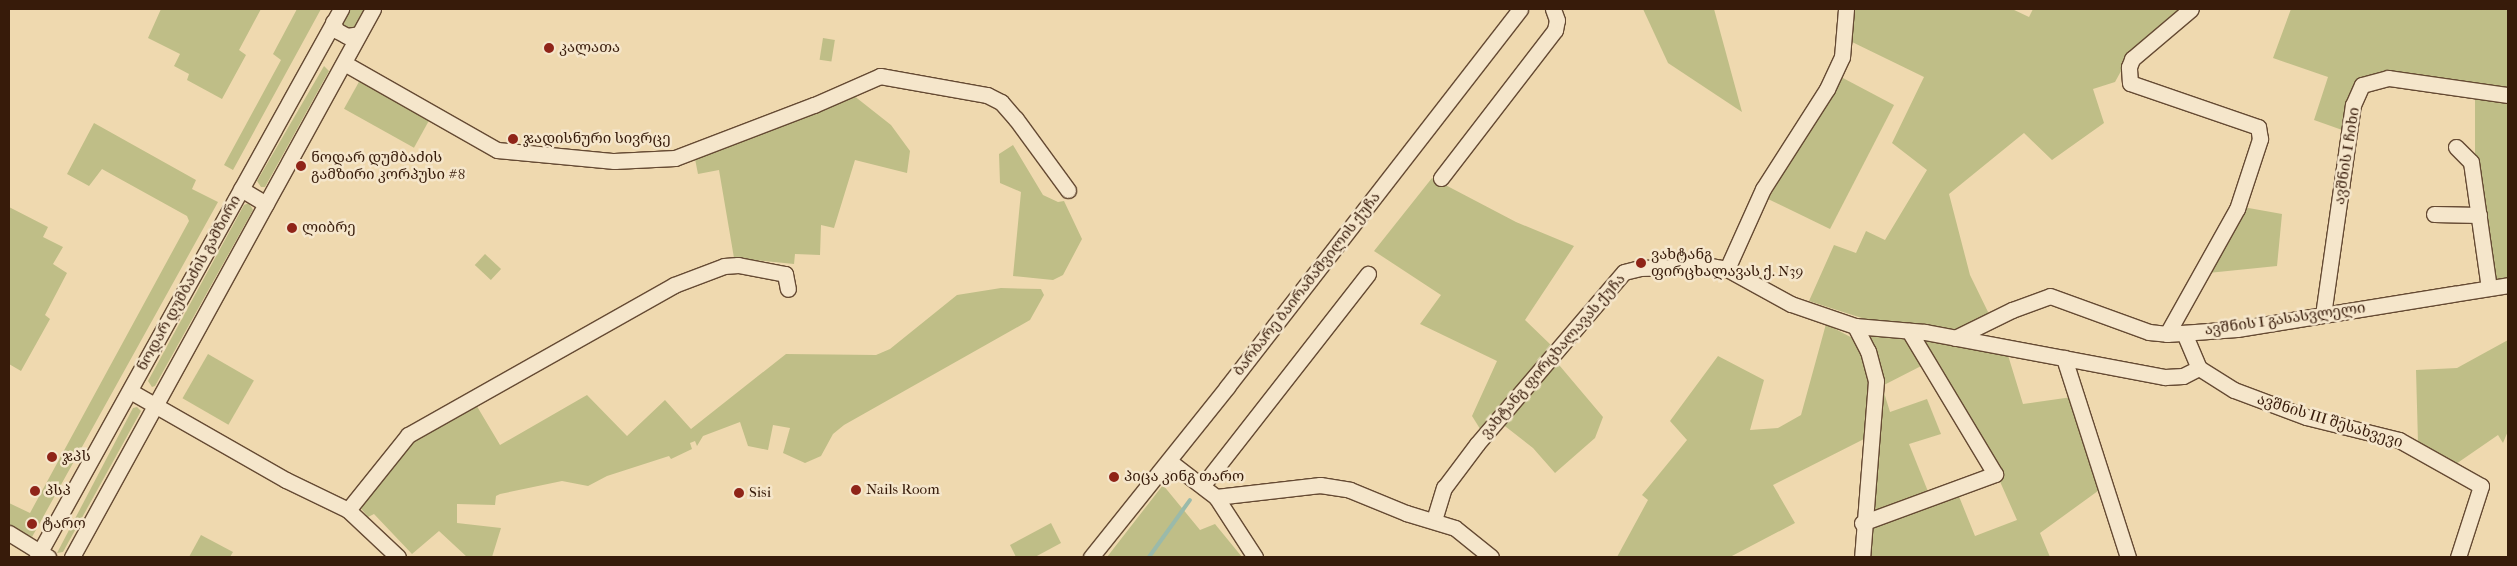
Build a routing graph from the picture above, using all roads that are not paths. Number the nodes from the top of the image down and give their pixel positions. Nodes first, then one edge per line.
1 (373, 9) edge
2 (1520, 9) edge
3 (1553, 9) edge
4 (1846, 9) edge
5 (2191, 9) edge
6 (337, 15) edge
7 (359, 34) junction
8 (344, 63) junction
9 (2508, 95) edge
10 (2456, 147) dead end
11 (1441, 178) dead end
12 (241, 189) junction
13 (1068, 190) dead end
14 (266, 204) junction
15 (2434, 214) dead end
16 (2479, 215) junction
17 (1727, 269) junction
18 (1368, 274) dead end
19 (2508, 285) edge
20 (2490, 288) junction
21 (788, 289) dead end
22 (2323, 315) junction
23 (1855, 326) junction
24 (1909, 331) junction
25 (2184, 333) junction
26 (2167, 334) junction
27 (1955, 338) junction
28 (2064, 358) junction
29 (2199, 368) junction
30 (130, 391) junction
31 (155, 405) junction
32 (1169, 461) junction
33 (1203, 486) junction
34 (1216, 497) junction
35 (348, 510) junction
36 (1434, 520) junction
37 (1862, 523) junction
38 (9, 533) edge
39 (42, 555) edge
40 (72, 557) edge
41 (398, 557) edge
42 (1091, 557) edge
43 (1255, 557) edge
44 (1491, 557) edge
45 (1862, 557) edge
46 (2128, 557) edge
47 (2458, 557) edge

1 - 7 street, ნოდარ დუმბაძის გამზირი
2 - 32 street, ბარბარე ბაირამაშვილის ქუჩა
3 - 11 street
4 - 17 street
5 - 26 street
6 - 7 street
6 - 12 street, ნოდარ დუმბაძის გამზირი
7 - 8 street, ნოდარ დუმბაძის გამზირი
8 - 13 street
8 - 14 street, ნოდარ დუმბაძის გამზირი
9 - 22 street, ავშნის I ჩიხი
10 - 16 street
12 - 14 street
12 - 30 street, ნოდარ დუმბაძის გამზირი
14 - 31 street, ნოდარ დუმბაძის გამზირი
15 - 16 street
16 - 20 street
17 - 23 street, ვახტანგ ფირცხალავას ქუჩა
17 - 36 street, ვახტანგ ფირცხალავას ქუჩა
18 - 33 street
19 - 20 street, ავშნის I გასასვლელი
20 - 22 street, ავშნის I გასასვლელი
21 - 35 street
22 - 25 street, ავშნის I გასასვლელი
23 - 24 street, ვახტანგ ფირცხალავას ქუჩა
23 - 37 street
24 - 27 street, ვახტანგ ფირცხალავას ქუჩა
24 - 37 street
25 - 26 street, ავშნის I გასასვლელი
25 - 29 street
26 - 27 street, ავშნის I გასასვლელი
27 - 28 street, ვახტანგ ფირცხალავას ქუჩა
28 - 29 street, ვახტანგ ფირცხალავას ქუჩა
28 - 46 street
29 - 47 street, ავშნის III შესახვევი
30 - 31 street
30 - 39 street, ნოდარ დუმბაძის გამზირი
31 - 35 street
31 - 40 street, ნოდარ დუმბაძის გამზირი
32 - 33 street
32 - 42 street, ბარბარე ბაირამაშვილის ქუჩა
33 - 34 street
34 - 36 street
34 - 43 street
35 - 41 street
36 - 44 street
37 - 45 street
38 - 39 street

